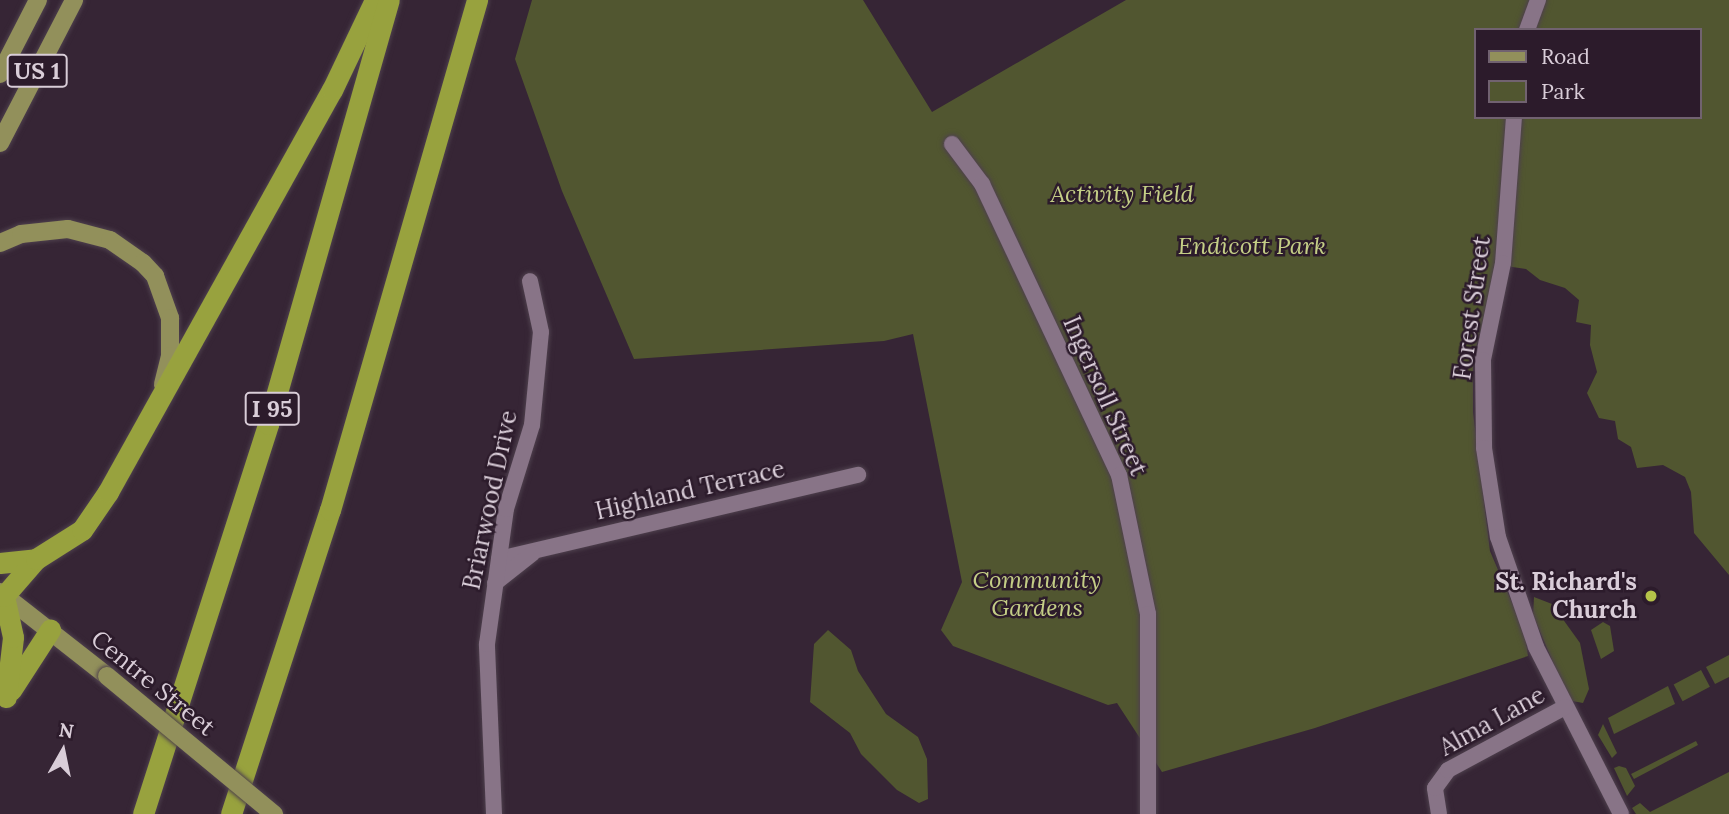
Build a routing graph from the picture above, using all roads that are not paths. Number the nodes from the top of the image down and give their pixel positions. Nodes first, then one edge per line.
1 (38, 0) edge
2 (74, 0) edge
3 (375, 0) edge
4 (389, 0) edge
5 (477, 0) edge
6 (1538, 0) edge
7 (1528, 28) edge
8 (0, 74) edge
9 (1514, 119) edge
10 (0, 143) edge
11 (952, 144) dead end
12 (0, 243) edge
13 (530, 281) dead end
14 (159, 399) junction
15 (858, 475) dead end
16 (533, 554) junction
17 (36, 559) junction
18 (499, 559) junction
19 (0, 563) edge
20 (495, 583) junction
21 (2, 594) edge
22 (50, 630) junction
23 (3, 703) edge
24 (1565, 707) junction
25 (143, 814) edge
26 (231, 814) edge
27 (274, 814) edge
28 (494, 814) edge
29 (1148, 814) edge
30 (1439, 814) edge
31 (1621, 814) edge

1 - 8 main road, US 1
2 - 10 main road, US 1
3 - 14 highway
4 - 25 highway, I 95
5 - 26 highway
6 - 7 street
9 - 24 street, Forest Street
11 - 29 street, Ingersoll Street
12 - 14 main road
13 - 18 street, Briarwood Drive
14 - 17 highway
15 - 16 street, Highland Terrace
16 - 18 street, Highland Terrace
16 - 20 street, Highland Terrace
17 - 19 highway
17 - 21 highway
18 - 20 street, Briarwood Drive
20 - 28 street, Briarwood Drive
21 - 22 main road, Centre Street
21 - 23 highway
22 - 23 highway
22 - 27 main road, Centre Street, bridge
24 - 30 street, Alma Lane
24 - 31 street, Forest Street

